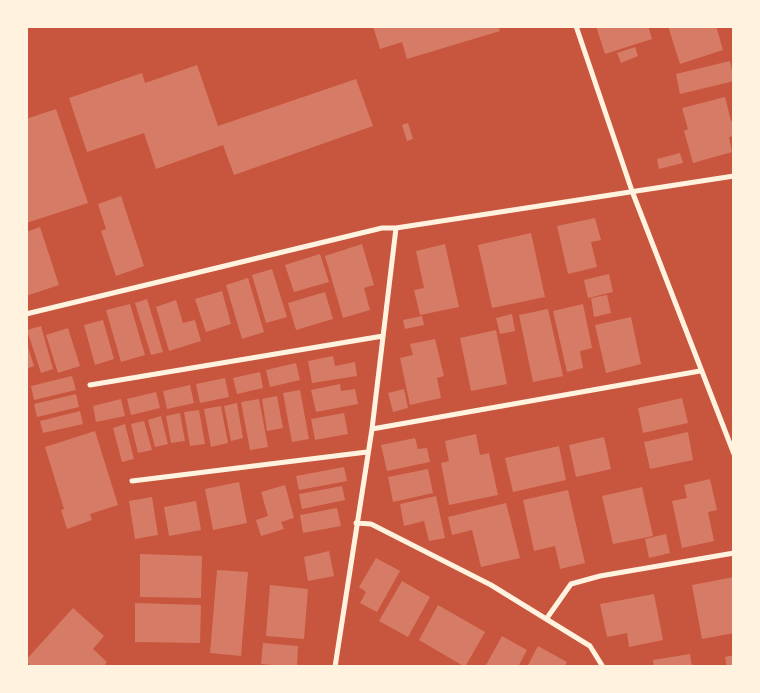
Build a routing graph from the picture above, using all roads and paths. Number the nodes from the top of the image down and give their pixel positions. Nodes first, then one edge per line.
1 (576, 26) edge
2 (734, 176) edge
3 (632, 191) junction
4 (396, 228) junction
5 (26, 314) edge
6 (383, 336) junction
7 (700, 371) junction
8 (90, 385) dead end
9 (372, 429) junction
10 (367, 452) junction
11 (734, 454) edge
12 (132, 481) dead end
13 (356, 523) junction
14 (734, 553) edge
15 (547, 618) junction
16 (335, 667) edge
17 (603, 667) edge

1 - 3 street
2 - 3 street
3 - 4 street
3 - 7 street
4 - 5 street
4 - 6 street
6 - 8 street
6 - 9 street
7 - 9 street
7 - 11 street
9 - 10 street
10 - 12 street
10 - 13 street
13 - 15 street
13 - 16 street
14 - 15 street
15 - 17 street

